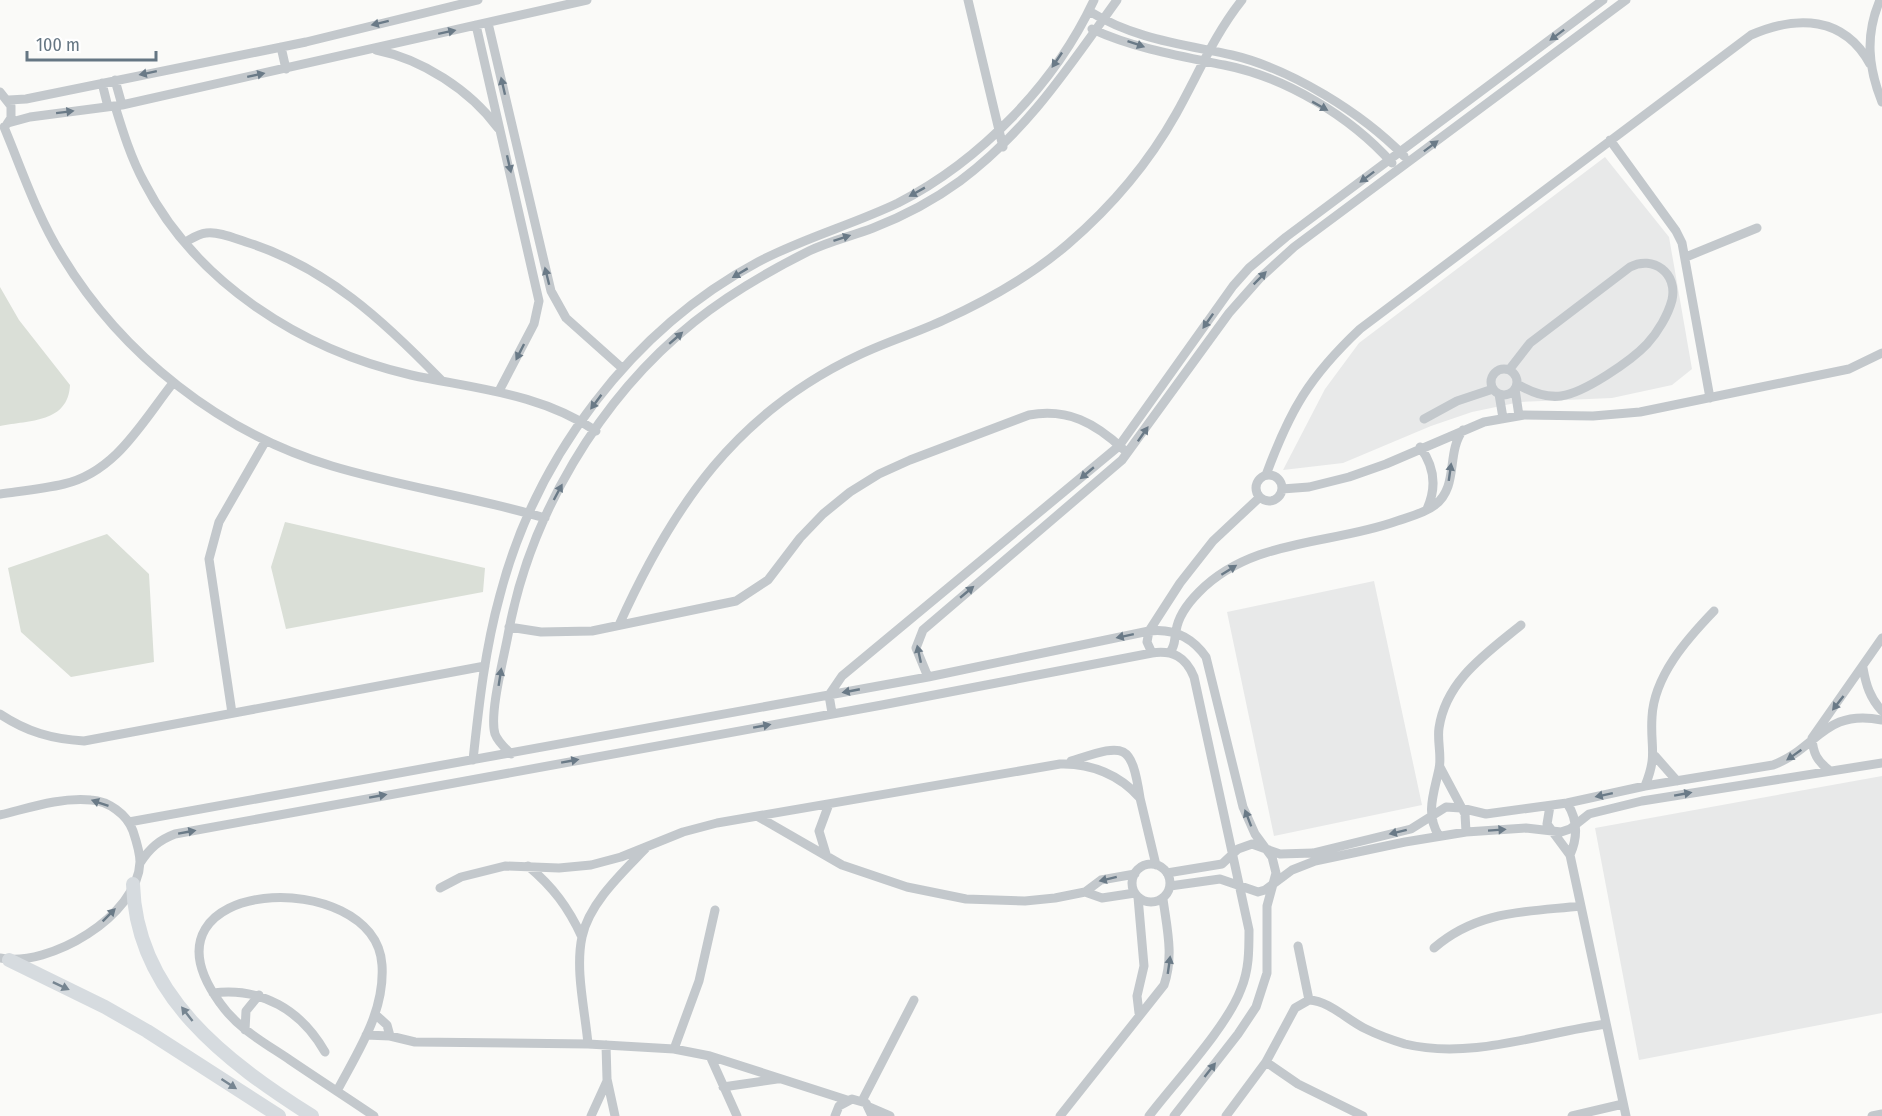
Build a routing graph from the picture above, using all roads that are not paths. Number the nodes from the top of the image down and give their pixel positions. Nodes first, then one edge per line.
1 (478, 0) edge
2 (587, 0) edge
3 (968, 0) edge
4 (1095, 0) edge
5 (1117, 0) edge
6 (1242, 0) edge
7 (1604, 0) edge
8 (1626, 0) edge
9 (1880, 0) edge
10 (1089, 11) junction
11 (1103, 19) junction
12 (488, 22) junction
13 (1082, 24) junction
14 (476, 25) junction
15 (1872, 25) junction
16 (1095, 30) junction
17 (1847, 36) junction
18 (281, 47) junction
19 (370, 49) junction
20 (1207, 52) junction
21 (1202, 62) junction
22 (1870, 64) junction
23 (286, 69) junction
24 (115, 80) junction
25 (102, 83) junction
26 (3, 94) edge
27 (1882, 102) edge
28 (115, 106) junction
29 (4, 126) edge
30 (501, 131) junction
31 (998, 132) junction
32 (1610, 140) junction
33 (1003, 147) junction
34 (1400, 152) junction
35 (1389, 160) junction
36 (1410, 162) junction
37 (1399, 170) junction
38 (1757, 228) dead end
39 (185, 242) junction
40 (1686, 257) junction
41 (1882, 353) edge
42 (622, 368) junction
43 (1509, 370) junction
44 (442, 381) junction
45 (173, 383) junction
46 (1516, 387) junction
47 (1496, 391) junction
48 (499, 392) junction
49 (1710, 398) junction
50 (1520, 416) junction
51 (1503, 418) junction
52 (1424, 419) dead end
53 (581, 421) junction
54 (1465, 428) junction
55 (596, 431) junction
56 (265, 442) junction
57 (1119, 446) junction
58 (1420, 447) junction
59 (1128, 454) junction
60 (1266, 475) junction
61 (1282, 489) junction
62 (0, 494) edge
63 (1260, 497) junction
64 (1427, 509) junction
65 (529, 513) junction
66 (545, 519) junction
67 (930, 606) junction
68 (1714, 610) dead end
69 (939, 616) junction
70 (913, 619) junction
71 (619, 625) junction
72 (1521, 625) dead end
73 (509, 627) junction
74 (923, 630) junction
75 (1149, 631) junction
76 (1175, 632) junction
77 (1882, 638) edge
78 (1170, 652) junction
79 (1152, 653) junction
80 (485, 666) junction
81 (1863, 668) junction
82 (928, 677) junction
83 (879, 685) junction
84 (830, 695) junction
85 (480, 698) junction
86 (497, 699) junction
87 (882, 705) junction
88 (1882, 711) edge
89 (232, 713) junction
90 (0, 714) edge
91 (832, 714) junction
92 (1882, 720) edge
93 (1812, 738) junction
94 (511, 754) junction
95 (1655, 756) junction
96 (473, 760) junction
97 (1882, 763) edge
98 (1060, 764) junction
99 (1440, 767) junction
100 (1829, 770) junction
101 (1677, 781) junction
102 (1646, 786) junction
103 (1140, 798) junction
104 (1567, 803) junction
105 (829, 804) junction
106 (1550, 806) junction
107 (1461, 807) junction
108 (0, 815) edge
109 (1431, 815) junction
110 (757, 816) junction
111 (129, 822) junction
112 (1575, 824) junction
113 (1550, 830) junction
114 (1466, 832) junction
115 (1439, 836) junction
116 (650, 845) junction
117 (1267, 849) junction
118 (1232, 855) junction
119 (1570, 855) junction
120 (828, 856) junction
121 (140, 863) junction
122 (1156, 865) junction
123 (527, 866) junction
124 (1192, 869) junction
125 (1167, 873) junction
126 (1135, 874) junction
127 (1275, 881) junction
128 (1194, 882) junction
129 (133, 884) junction
130 (1239, 885) junction
131 (1170, 886) junction
132 (440, 888) dead end
133 (1085, 892) junction
134 (1137, 895) junction
135 (1163, 899) junction
136 (1581, 906) junction
137 (715, 910) dead end
138 (582, 937) junction
139 (1298, 946) dead end
140 (1434, 948) dead end
141 (4, 959) edge
142 (213, 993) junction
143 (259, 995) junction
144 (914, 1000) dead end
145 (1309, 1000) junction
146 (1139, 1013) junction
147 (376, 1016) junction
148 (1606, 1024) junction
149 (245, 1030) junction
150 (366, 1035) junction
151 (390, 1036) junction
152 (588, 1044) junction
153 (606, 1045) junction
154 (674, 1049) junction
155 (326, 1052) dead end
156 (710, 1056) junction
157 (1266, 1062) junction
158 (608, 1079) junction
159 (782, 1079) junction
160 (723, 1087) junction
161 (337, 1091) junction
162 (847, 1100) junction
163 (1623, 1104) junction
164 (868, 1108) edge
165 (1882, 1114) edge
166 (279, 1116) edge
167 (312, 1116) edge
168 (374, 1116) edge
169 (591, 1116) edge
170 (615, 1116) edge
171 (737, 1116) edge
172 (835, 1116) edge
173 (890, 1116) edge
174 (1060, 1116) edge
175 (1149, 1116) edge
176 (1174, 1116) edge
177 (1226, 1116) edge
178 (1363, 1116) edge
179 (1572, 1116) edge
180 (1626, 1116) edge
181 (1872, 1116) edge

1 -> 18 street
2 - 12 street
3 - 31 street
4 - 10 street
5 - 11 street
6 - 20 street
7 -> 34 street
36 -> 8 street
9 - 15 street
10 - 11 street
10 - 13 street
11 - 16 street
11 - 20 street
12 - 14 street
42 -> 12 street
13 - 16 street
13 -> 31 street
19 -> 14 street
14 - 30 street
15 - 17 street
15 - 22 street
16 -> 21 street
16 - 33 street
17 - 22 street
17 - 32 street
18 - 23 street
18 -> 24 street
19 - 23 street
19 - 30 street
20 - 21 street
20 - 34 street
21 -> 35 street
21 - 71 street
22 - 27 street
28 -> 23 street
24 - 25 street
24 - 28 street
25 - 26 street
25 - 28 street
26 - 29 street
29 -> 28 street
28 - 39 street
29 - 45 street
30 -> 48 street
31 - 33 street
31 -> 42 street
32 - 40 street
32 - 60 street
55 -> 33 street
34 - 35 street
34 - 36 street
35 - 37 street
35 -> 57 street
36 - 37 street
59 -> 37 street
38 - 40 street
39 - 44 street
39 - 44 street
40 - 49 street
41 - 49 street
42 -> 53 street
43 - 46 street
43 - 46 street
43 - 47 street
44 - 48 street
45 - 56 street
45 - 62 street
46 - 47 street
46 - 50 street
47 - 51 street
47 - 52 street
48 - 53 street
49 - 50 street
50 - 51 street
51 - 54 street
53 - 55 street
53 - 65 street
54 - 58 street
64 -> 54 street
66 -> 55 street
56 - 65 street
56 - 89 street
57 - 59 street
57 -> 67 street
57 - 71 street
58 - 61 street
58 - 64 street
69 -> 59 street
60 - 61 street
60 - 63 street
61 - 63 street
63 - 75 street
76 -> 64 street
65 - 66 street
65 - 80 street
66 - 73 street
67 - 69 street
67 - 70 street
68 - 95 street
69 - 74 street
70 - 74 street
70 - 84 street
71 - 73 street
72 - 99 street
86 -> 73 street
82 -> 74 street
75 - 76 street
75 - 79 street
75 -> 82 street
76 - 78 street
117 -> 76 street
77 - 81 street
78 - 79 street
78 - 118 street
79 - 87 street
80 - 85 street
80 - 89 street
81 - 88 street
81 -> 93 street
82 - 83 street
83 -> 84 street
83 - 87 street
84 - 91 street
84 - 94 street
85 - 86 street
85 - 96 street
86 - 94 street
87 - 91 street
89 - 90 street
121 -> 91 street
92 - 93 street
93 - 100 street
93 -> 101 street
94 - 96 street
95 - 101 street
95 - 102 street
96 - 111 street
97 - 100 street
98 - 103 street
98 - 103 street
98 - 105 street
99 - 107 street
99 - 109 street
112 -> 100 street
101 - 102 street
102 -> 104 street
103 - 122 street
104 - 106 street
104 - 112 street
105 - 110 street
105 - 120 street
106 - 107 street
106 - 113 street
107 - 109 street
107 - 114 street
111 -> 108 street
109 - 115 street
109 -> 117 street
110 - 116 street
110 - 120 street
111 - 121 street
112 - 113 street
112 - 119 street
114 -> 113 street
113 - 119 street
114 - 115 street
115 - 127 street
116 - 123 street
116 - 138 street
117 - 118 street
117 - 127 street
118 - 124 street
118 - 130 street
119 - 136 street
120 - 133 street
121 - 129 street
122 - 125 street
122 - 126 street
123 - 132 street
123 - 138 street
124 - 125 street
124 - 128 street
125 - 131 street
126 -> 133 street
126 - 134 street
127 - 130 street
176 -> 127 street
128 - 130 street
128 - 131 street
141 -> 129 street
167 -> 129 street
130 - 175 street
131 - 135 street
133 - 134 street
134 - 135 street
134 - 146 street
146 -> 135 street
136 - 140 street
136 - 148 street
137 - 154 street
138 - 152 street
139 - 145 street
141 -> 166 street
142 - 143 street
142 - 147 street
142 - 149 street
143 - 149 street
143 - 155 street
144 - 164 street
145 - 148 street
145 - 157 street
146 - 174 street
147 - 150 street
147 - 151 street
148 - 163 street
149 - 161 street
150 - 151 street
150 - 161 street
151 - 152 street
152 - 153 street
153 - 154 street
153 - 158 street
154 - 156 street
156 - 159 street
156 - 160 street
157 - 177 street
157 - 178 street
158 - 169 street
158 - 170 street
159 - 160 street
159 - 162 street
160 - 171 street
161 - 168 street
162 - 164 street
162 - 172 street
163 - 179 street
163 - 180 street
164 - 173 street
165 - 181 street

